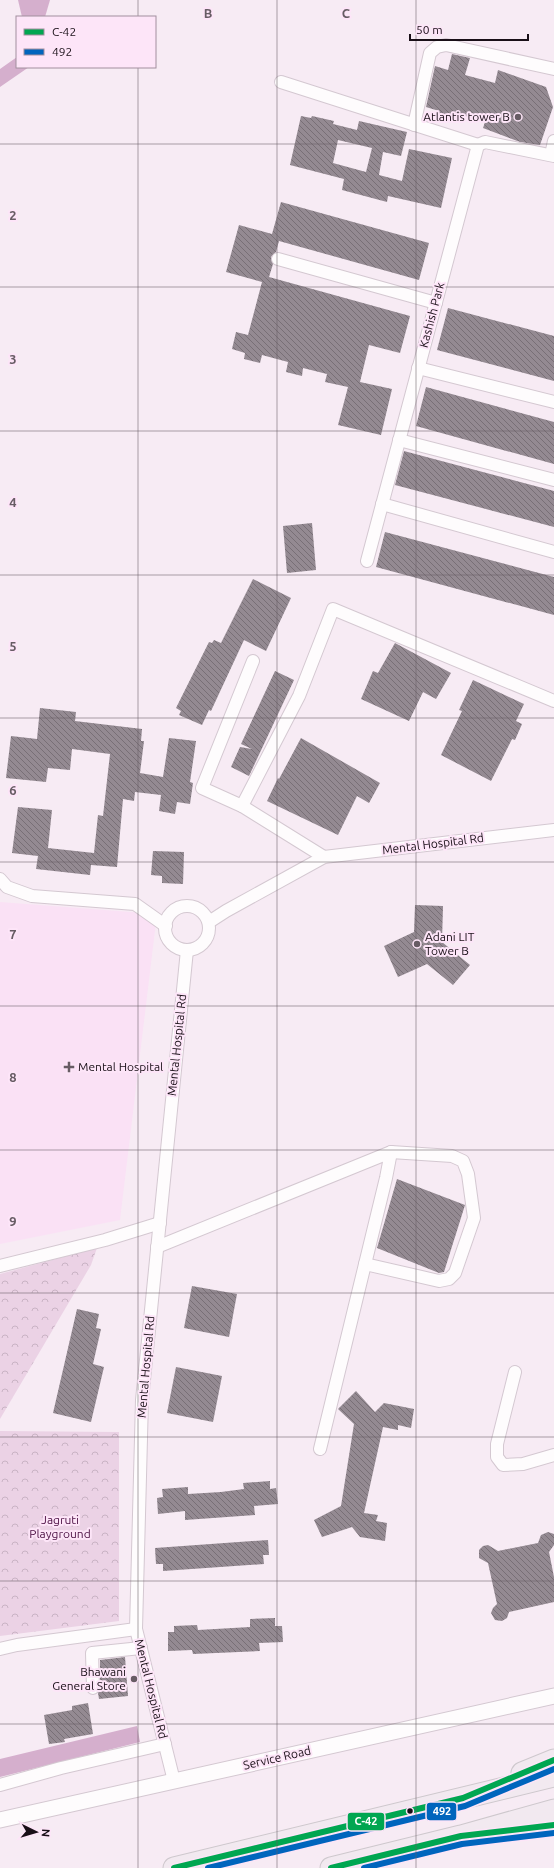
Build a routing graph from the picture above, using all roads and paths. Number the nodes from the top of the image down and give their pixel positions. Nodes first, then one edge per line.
1 (554, 69) edge
2 (281, 82) dead end
3 (414, 124) junction
4 (554, 141) edge
5 (478, 145) junction
6 (552, 155) edge
7 (278, 259) dead end
8 (436, 303) junction
9 (418, 368) junction
10 (554, 402) edge
11 (399, 440) junction
12 (554, 480) edge
13 (382, 504) junction
14 (554, 552) edge
15 (367, 561) dead end
16 (253, 661) dead end
17 (554, 701) edge
18 (242, 806) junction
19 (554, 830) edge
20 (324, 857) junction
21 (0, 879) edge
22 (209, 922) junction
23 (166, 926) junction
24 (187, 950) junction
25 (391, 1152) junction
26 (160, 1223) junction
27 (156, 1247) junction
28 (365, 1264) junction
29 (0, 1266) edge
30 (515, 1372) dead end
31 (320, 1450) dead end
32 (554, 1455) edge
33 (136, 1629) junction
34 (141, 1648) junction
35 (0, 1649) edge
36 (93, 1688) dead end
37 (554, 1696) edge
38 (165, 1744) junction
39 (554, 1760) edge
40 (554, 1776) edge
41 (174, 1781) junction
42 (0, 1785) edge
43 (463, 1798) junction
44 (554, 1810) edge
45 (0, 1820) edge
46 (554, 1825) edge
47 (461, 1836) junction
48 (174, 1868) edge
49 (331, 1868) edge

1 - 3 street
2 - 3 street
3 - 5 street
4 - 6 street
5 - 6 street
5 - 8 street, Kashish Park
7 - 8 street
8 - 9 street, Kashish Park
9 - 10 street
9 - 11 street, Kashish Park
11 - 12 street
11 - 13 street, Kashish Park
13 - 14 street
13 - 15 street, Kashish Park
16 - 18 street
17 - 18 street
18 - 20 street
19 - 20 street, Mental Hospital Rd
20 - 22 street, Mental Hospital Rd
21 - 23 street
22 - 23 street
22 - 24 street
23 - 24 street
24 - 26 street, Mental Hospital Rd
25 - 27 street
25 - 28 street
25 - 28 street
26 - 27 street, Mental Hospital Rd
26 - 29 street
27 - 33 street, Mental Hospital Rd
28 - 31 street
30 - 32 street
33 - 34 street, Mental Hospital Rd
33 - 35 street
34 - 36 street
34 - 38 street, Mental Hospital Rd
37 - 41 street, Service Road
38 - 41 street, Mental Hospital Rd
38 - 42 street
39 - 43 highway
40 - 43 highway
41 - 45 street, Service Road
43 - 48 highway
44 - 47 highway
46 - 47 highway
47 - 49 highway

